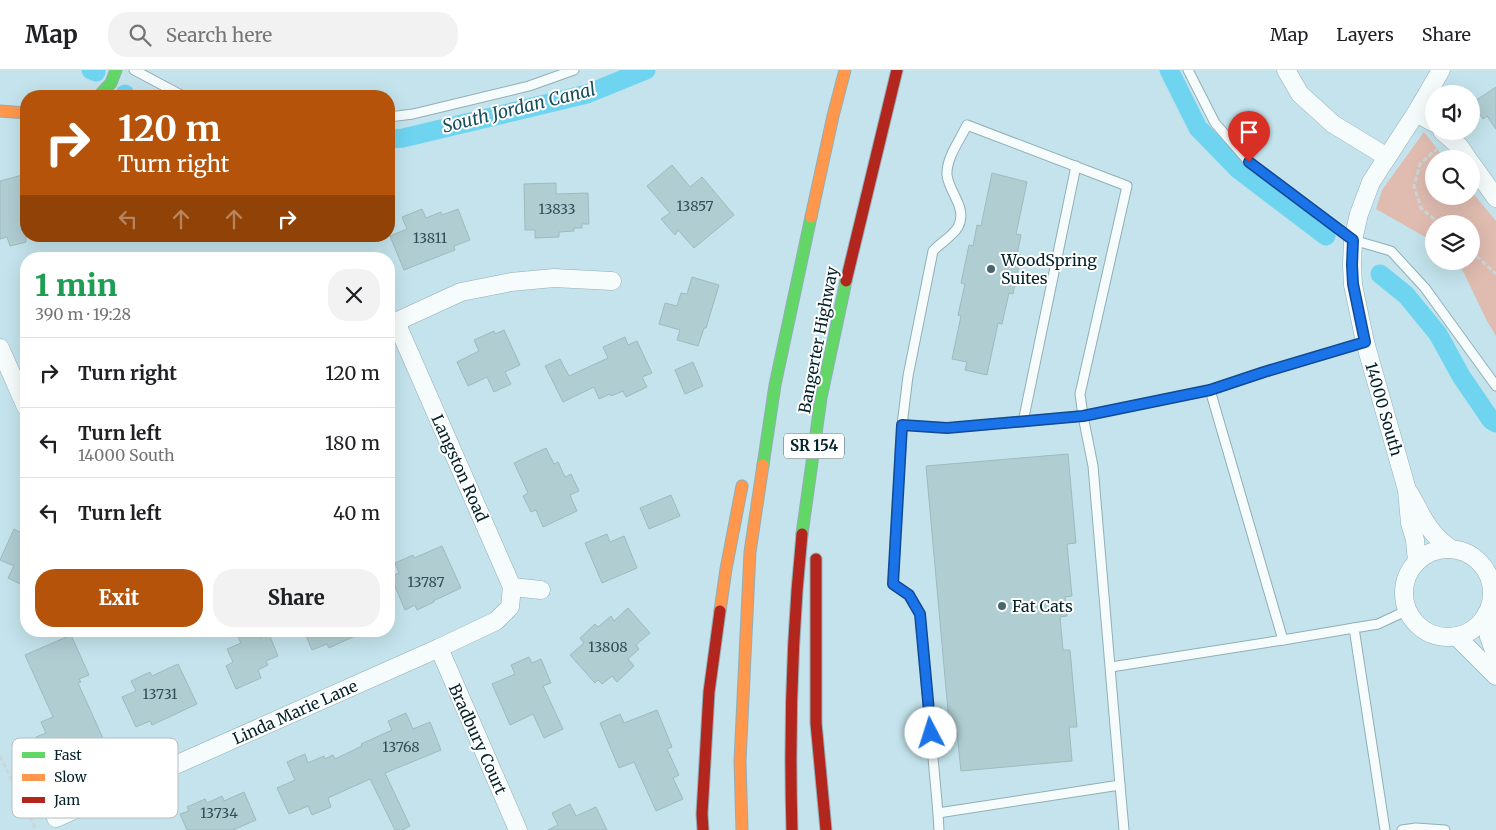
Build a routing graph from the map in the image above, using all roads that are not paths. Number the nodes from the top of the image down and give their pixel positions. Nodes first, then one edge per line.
1 (116, 70) edge
2 (134, 70) edge
3 (574, 70) edge
4 (846, 70) edge
5 (897, 70) edge
6 (1188, 70) edge
7 (1286, 70) edge
8 (1441, 70) edge
9 (105, 90) edge
10 (172, 90) edge
11 (0, 111) edge
12 (20, 113) edge
13 (1416, 113) junction
14 (395, 116) edge
15 (834, 116) junction
16 (1425, 118) edge
17 (1440, 140) edge
18 (1462, 150) edge
19 (1387, 157) junction
20 (1076, 166) junction
21 (1480, 176) edge
22 (1496, 198) edge
23 (1353, 240) junction
24 (792, 254) dead end
25 (612, 281) dead end
26 (395, 323) edge
27 (395, 331) edge
28 (1365, 342) junction
29 (0, 348) edge
30 (1496, 386) edge
31 (1210, 390) junction
32 (20, 393) edge
33 (822, 396) junction
34 (1083, 416) junction
35 (1023, 422) junction
36 (902, 425) junction
37 (744, 473) dead end
38 (1407, 490) junction
39 (818, 506) dead end
40 (817, 545) dead end
41 (1451, 549) junction
42 (1416, 562) junction
43 (512, 587) junction
44 (541, 590) dead end
45 (1408, 610) junction
46 (1487, 613) junction
47 (1354, 628) junction
48 (1456, 636) junction
49 (1283, 640) junction
50 (439, 648) junction
51 (1496, 656) edge
52 (1111, 667) junction
53 (1496, 676) edge
54 (178, 764) edge
55 (1120, 785) junction
56 (938, 813) junction
57 (518, 830) edge
58 (702, 830) edge
59 (742, 830) edge
60 (792, 830) edge
61 (826, 830) edge
62 (940, 830) edge
63 (1124, 830) edge
64 (1385, 830) edge
65 (1402, 830) edge
66 (1445, 830) edge

1 - 9 main road
2 - 10 lane
3 - 14 lane
4 - 15 main road, Bangerter Highway / SR 154
5 - 33 main road, Bangerter Highway / SR 154
6 - 23 lane
7 - 19 street
8 - 13 street, 14000 South
11 - 12 main road
13 - 16 street
13 - 19 street, 14000 South
15 - 24 main road
15 - 59 main road, Bangerter Highway / SR 154
17 - 18 street
19 - 23 street, 14000 South
20 - 34 lane
20 - 35 lane
20 - 36 lane
21 - 22 street
23 - 28 street, 14000 South
23 - 30 lane
25 - 26 street
27 - 43 street, Langston Road
28 - 31 lane
28 - 38 street, 14000 South
29 - 32 street
31 - 34 lane
31 - 49 lane
33 - 39 main road
33 - 60 main road, Bangerter Highway / SR 154
34 - 35 lane
34 - 52 lane
35 - 36 lane
36 - 56 lane
37 - 58 main road
38 - 41 street, 14000 South
38 - 42 street, 14000 South
40 - 61 main road
41 - 42 street
41 - 46 street
42 - 45 street
43 - 44 street
43 - 50 street, Linda Marie Lane
45 - 47 lane
45 - 48 street
46 - 48 street
46 - 51 street
47 - 49 lane
47 - 64 lane
48 - 53 street
49 - 52 lane
50 - 54 street, Linda Marie Lane
50 - 57 street, Bradbury Court
52 - 55 lane
55 - 56 lane
55 - 63 lane
56 - 62 lane
65 - 66 lane

